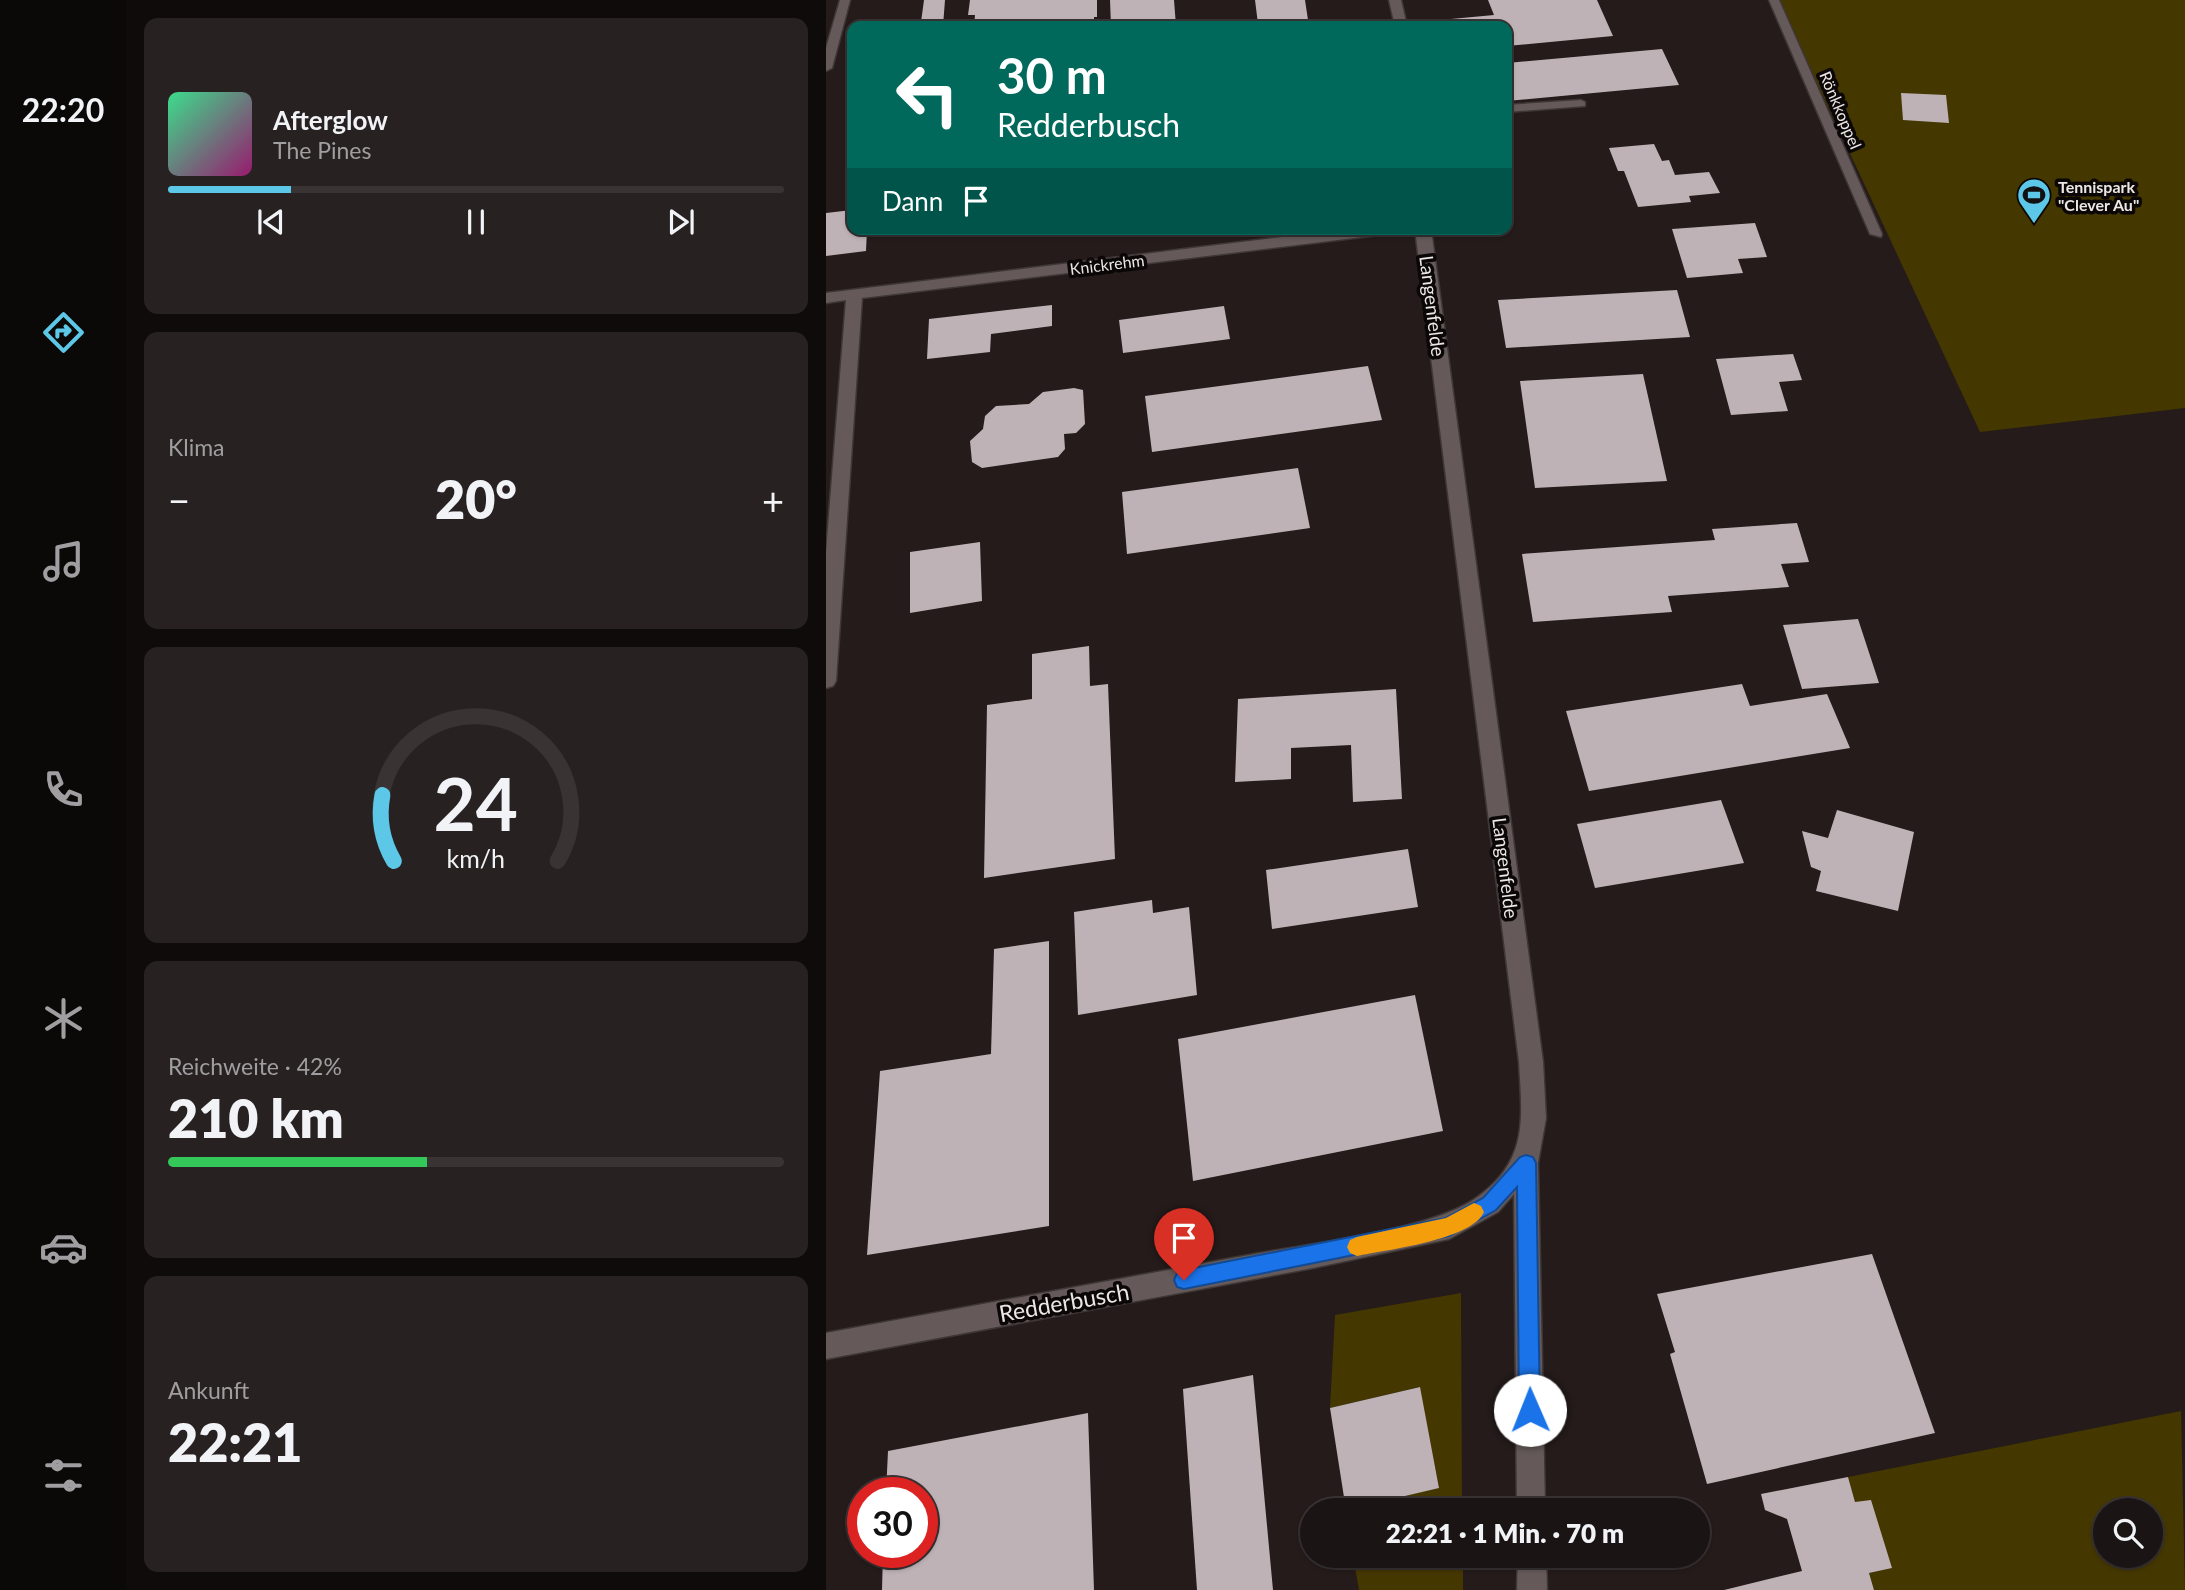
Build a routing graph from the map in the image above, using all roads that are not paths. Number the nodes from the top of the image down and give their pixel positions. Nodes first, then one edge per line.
1 (845, 0) edge
2 (1395, 0) edge
3 (1404, 0) edge
4 (1774, 0) edge
5 (1400, 21) edge
6 (826, 68) edge
7 (1581, 104) dead end
8 (1512, 109) edge
9 (1876, 234) dead end
10 (1339, 235) edge
11 (1424, 235) edge
12 (854, 295) junction
13 (826, 298) edge
14 (826, 681) edge
15 (1526, 1163) junction
16 (826, 1346) edge
17 (1531, 1498) edge
18 (1532, 1568) edge
19 (1532, 1590) edge

1 - 6 lane
2 - 3 lane
2 - 5 street
4 - 9 lane, Rönkkoppel
7 - 8 lane
10 - 12 street, Knickrehm
11 - 15 street, Langenfelde
12 - 13 street, Knickrehm
12 - 14 street
15 - 16 street, Redderbusch
15 - 17 street, Langenfelde
18 - 19 street

